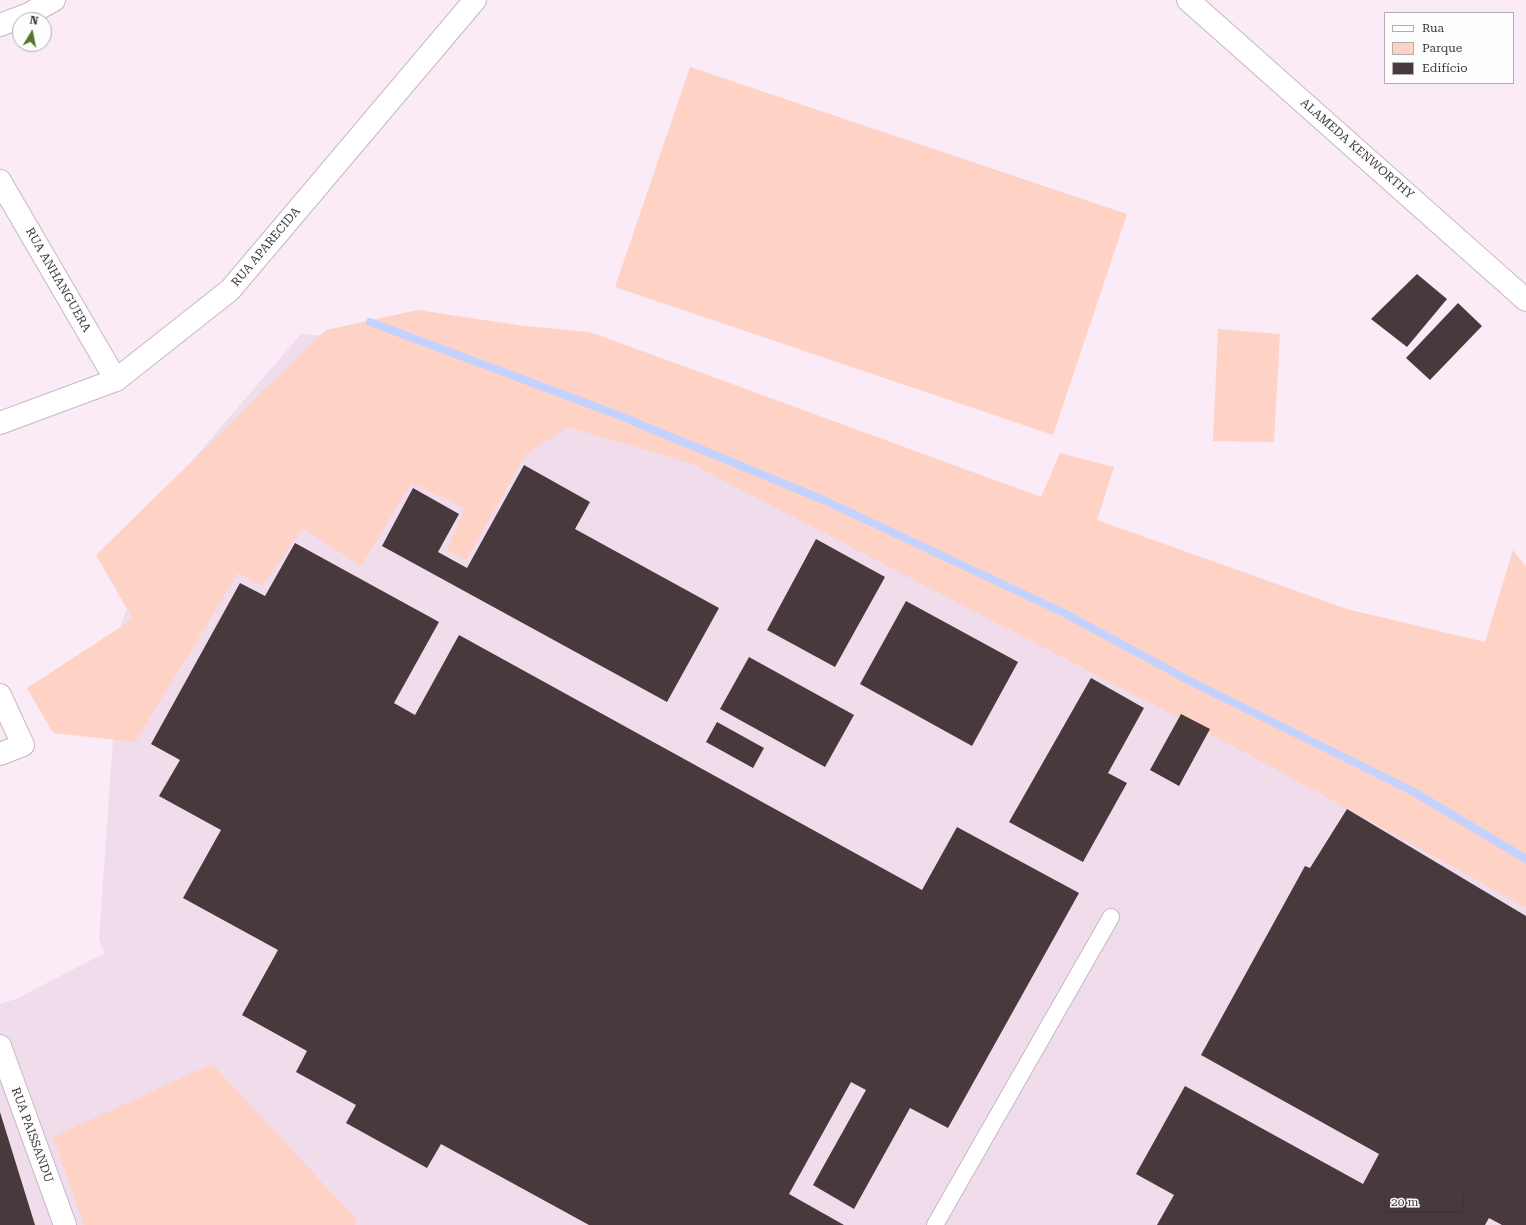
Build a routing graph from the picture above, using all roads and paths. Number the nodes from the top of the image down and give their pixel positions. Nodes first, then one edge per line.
1 (54, 0) edge
2 (475, 0) edge
3 (1188, 0) edge
4 (0, 25) edge
5 (0, 181) edge
6 (1526, 300) edge
7 (116, 380) junction
8 (0, 423) edge
9 (0, 695) edge
10 (0, 754) edge
11 (1111, 917) dead end
12 (0, 1046) edge
13 (64, 1225) edge
14 (935, 1225) edge

1 - 4 street
2 - 7 street, RUA APARECIDA
3 - 6 street, ALAMEDA KENWORTHY
5 - 7 street, RUA ANHANGUERA
7 - 8 street, RUA APARECIDA
9 - 10 street
11 - 14 lane
12 - 13 street, RUA PAISSANDU

